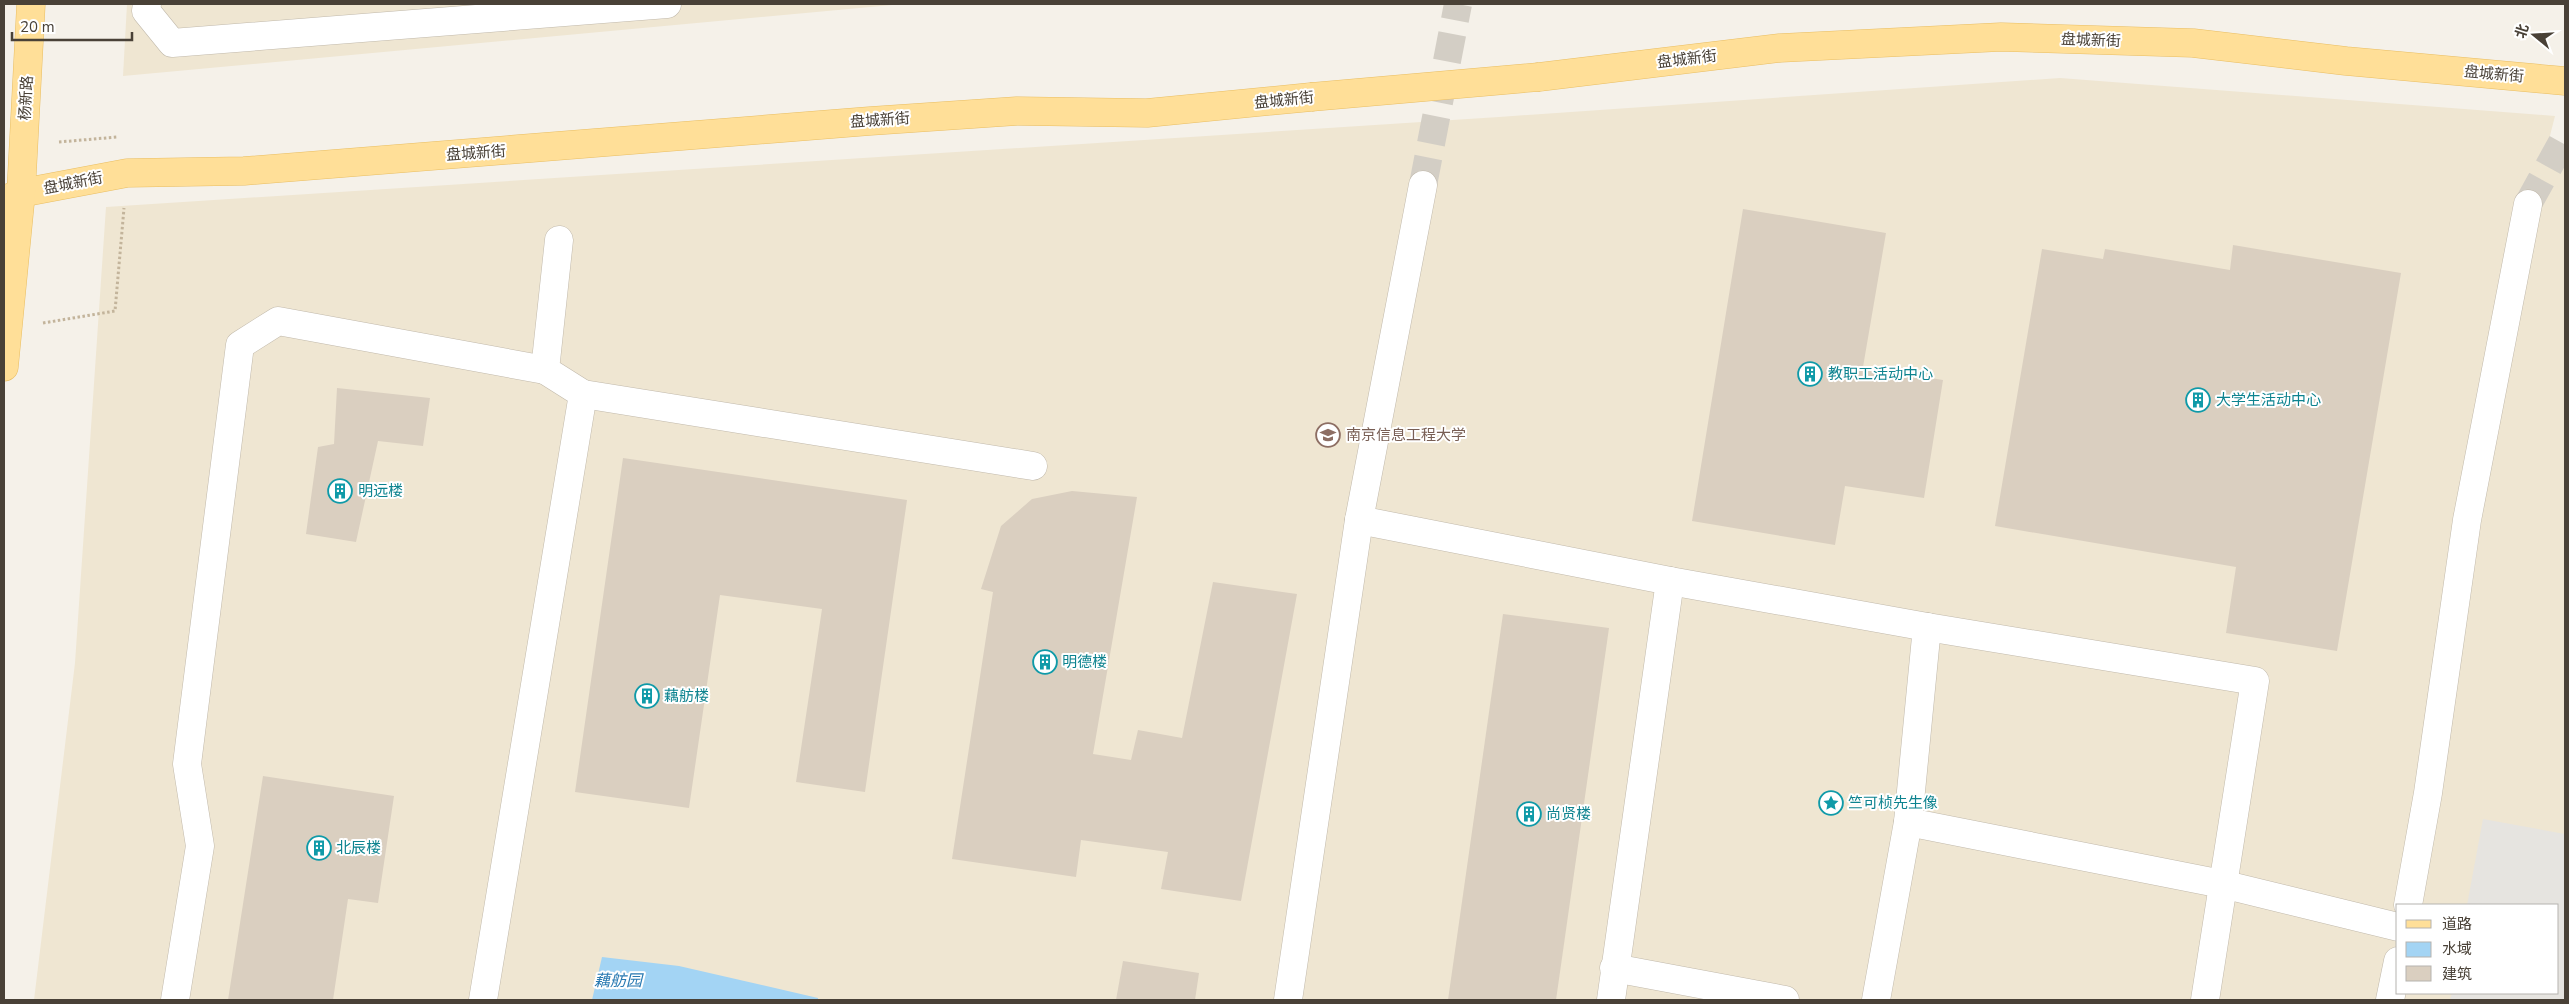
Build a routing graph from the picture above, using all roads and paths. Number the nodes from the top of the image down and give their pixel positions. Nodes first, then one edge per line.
1 (31, 4) edge
2 (147, 4) edge
3 (667, 4) edge
4 (2565, 81) edge
5 (23, 145) junction
6 (126, 173) junction
7 (1423, 185) tunnel mouth
8 (12, 196) edge
9 (2528, 204) tunnel mouth
10 (559, 240) dead end
11 (7, 329) junction
12 (4, 367) edge
13 (545, 370) junction
14 (583, 394) junction
15 (1033, 466) dead end
16 (1359, 520) junction
17 (1670, 581) junction
18 (1927, 627) junction
19 (1908, 822) junction
20 (2222, 884) junction
21 (2408, 904) edge
22 (2396, 927) edge
23 (1614, 968) junction
24 (2396, 971) edge
25 (174, 1000) edge
26 (483, 1000) edge
27 (1288, 1000) edge
28 (1611, 1000) edge
29 (1785, 1000) edge
30 (1876, 1000) edge
31 (2205, 1000) edge
32 (2390, 1000) edge

1 - 5 main road, 杨新路
2 - 3 lane
4 - 6 main road, 盘城新街, bridge
5 - 6 path
5 - 8 main road, 杨新路
6 - 8 main road, 盘城新街
6 - 11 path
7 - 16 lane
8 - 11 main road, 杨新路
9 - 21 lane
10 - 13 lane
11 - 12 main road, 杨新路
13 - 14 lane
13 - 25 lane
14 - 15 lane
14 - 26 lane
16 - 17 lane
16 - 27 lane
17 - 18 lane
17 - 23 lane
18 - 19 lane
18 - 20 lane
19 - 20 lane
19 - 30 lane
20 - 22 lane
20 - 31 lane
23 - 28 lane
23 - 29 lane
24 - 32 lane

